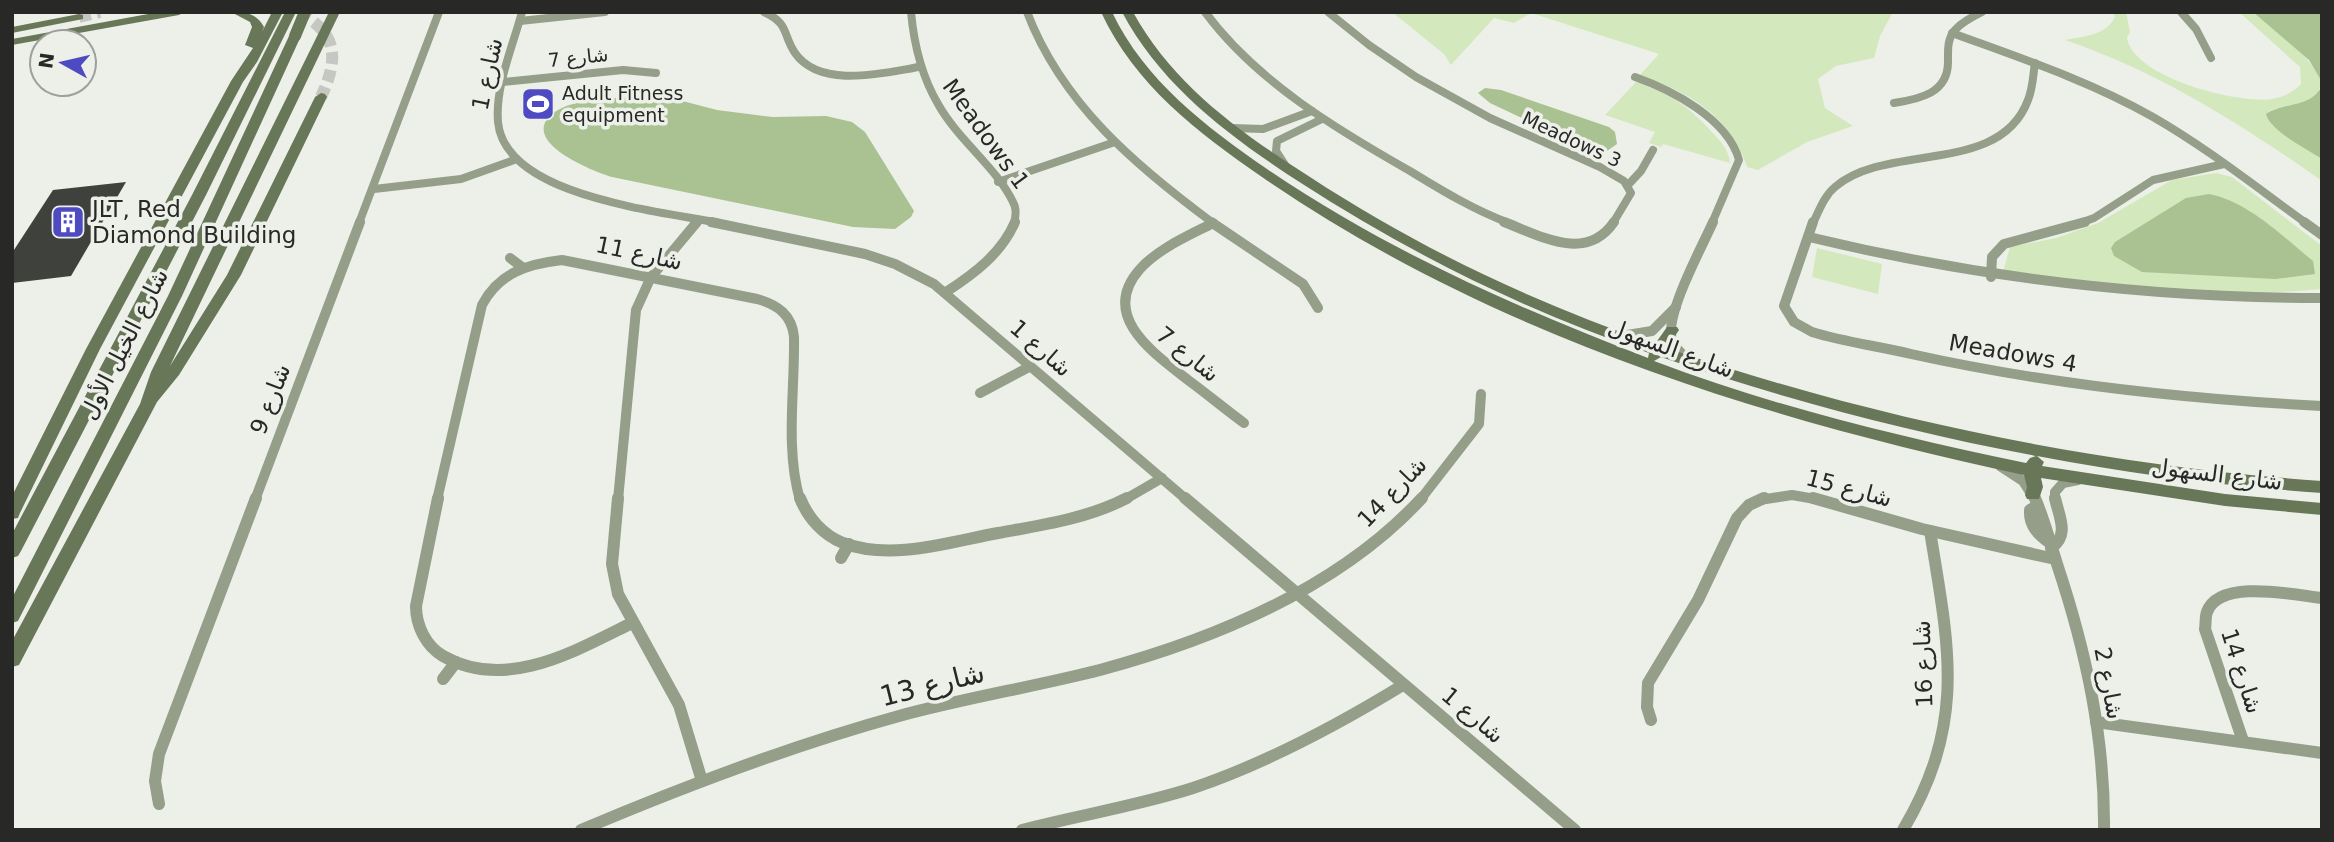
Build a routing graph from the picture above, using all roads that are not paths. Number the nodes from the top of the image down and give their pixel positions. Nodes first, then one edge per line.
1 (55, 12) edge
2 (140, 12) edge
3 (179, 12) edge
4 (236, 12) edge
5 (278, 12) edge
6 (290, 12) edge
7 (305, 12) edge
8 (335, 12) edge
9 (439, 12) edge
10 (605, 12) edge
11 (764, 12) edge
12 (911, 12) edge
13 (1027, 12) edge
14 (1106, 12) edge
15 (1127, 12) edge
16 (1205, 12) edge
17 (1328, 12) edge
18 (1982, 12) edge
19 (2181, 12) edge
20 (79, 17) dead end
21 (521, 17) edge
22 (12, 20) edge
23 (77, 28) edge
24 (90, 28) edge
25 (12, 30) edge
26 (1952, 33) junction
27 (2211, 58) dead end
28 (2035, 63) junction
29 (919, 67) junction
30 (656, 73) dead end
31 (1635, 77) dead end
32 (237, 81) junction
33 (503, 82) junction
34 (321, 97) tunnel mouth
35 (1894, 103) dead end
36 (1311, 111) junction
37 (1322, 119) junction
38 (1232, 128) junction
39 (1271, 129) junction
40 (1282, 137) junction
41 (1115, 142) junction
42 (1653, 150) dead end
43 (517, 159) junction
44 (2224, 164) junction
45 (1287, 169) junction
46 (998, 182) junction
47 (1628, 185) junction
48 (374, 188) junction
49 (698, 220) junction
50 (1213, 223) junction
51 (2322, 235) edge
52 (1809, 237) junction
53 (510, 258) dead end
54 (522, 267) junction
55 (1992, 276) junction
56 (651, 277) junction
57 (946, 292) junction
58 (2322, 298) edge
59 (1676, 307) junction
60 (1318, 308) dead end
61 (1548, 326) junction
62 (1672, 330) junction
63 (1621, 336) junction
64 (1660, 351) junction
65 (1690, 361) junction
66 (1030, 367) junction
67 (980, 393) dead end
68 (1481, 394) dead end
69 (148, 404) junction
70 (2322, 406) edge
71 (1244, 423) dead end
72 (1991, 462) junction
73 (2031, 469) junction
74 (2188, 474) junction
75 (1161, 478) junction
76 (2089, 479) junction
77 (2322, 487) edge
78 (2035, 500) junction
79 (2055, 503) junction
80 (2322, 509) edge
81 (12, 513) edge
82 (1930, 531) junction
83 (849, 544) junction
84 (2052, 550) junction
85 (12, 551) edge
86 (841, 558) dead end
87 (1296, 590) junction
88 (2322, 598) edge
89 (12, 616) edge
90 (632, 624) junction
91 (12, 659) edge
92 (456, 662) junction
93 (443, 679) dead end
94 (1403, 685) junction
95 (1651, 720) dead end
96 (2096, 722) junction
97 (2243, 741) junction
98 (2322, 753) edge
99 (702, 781) junction
100 (159, 804) dead end
101 (581, 830) edge
102 (1022, 830) edge
103 (1575, 830) edge
104 (1903, 830) edge
105 (2104, 830) edge

1 - 22 main road
2 - 23 main road
3 - 24 main road
4 - 32 main road
5 - 32 main road
6 - 85 main road, شارع الخيل الأول
7 - 89 main road, شارع الخيل الأول, bridge
8 - 69 main road
9 - 48 street, شارع 9
10 - 21 street, شارع 7
11 - 29 street
12 - 29 street, Meadows 1
13 - 41 street
14 - 61 main road, شارع السهول
15 - 38 main road, شارع السهول
16 - 36 street, Meadows 3
17 - 47 street, Meadows 3
18 - 26 street
19 - 27 street
20 - 25 main road
21 - 33 street, شارع 1
26 - 28 street
26 - 35 street
28 - 44 street
28 - 52 street, Meadows 4
29 - 46 street, Meadows 1
30 - 33 street, شارع 7
31 - 59 street
32 - 81 main road
33 - 43 street, شارع 1
34 - 69 main road
36 - 37 street, Meadows 3
36 - 39 street
37 - 40 street
37 - 47 street, Meadows 3
38 - 39 street
38 - 45 main road, شارع السهول
39 - 40 street
40 - 45 street
41 - 46 street
41 - 50 street
42 - 47 street
43 - 48 street
43 - 49 street, شارع 1
44 - 51 street
44 - 55 street
45 - 63 main road, شارع السهول
46 - 57 street, Meadows 1
48 - 100 street, شارع 9
49 - 56 street
49 - 57 street, شارع 1
50 - 60 street
50 - 71 street, شارع 7
52 - 55 street
52 - 70 street, Meadows 4
53 - 54 street
54 - 56 street, شارع 11
54 - 92 street, شارع 11
55 - 58 street
56 - 83 street, شارع 11
56 - 90 street
57 - 66 street, شارع 1
59 - 62 street
59 - 63 street
61 - 64 main road
61 - 72 main road, شارع السهول
62 - 64 main road
62 - 65 street
63 - 64 main road, شارع السهول
64 - 65 main road, شارع السهول
65 - 74 main road, شارع السهول
66 - 67 street
66 - 75 street, شارع 1
68 - 87 street, شارع 14
69 - 91 main road
72 - 73 main road, شارع السهول
72 - 78 street
73 - 74 main road
73 - 76 main road, شارع السهول
73 - 78 main road
74 - 77 main road, شارع السهول
75 - 83 street, شارع 11
75 - 87 street, شارع 1
76 - 79 street
76 - 80 main road, شارع السهول
78 - 79 street
78 - 84 street
79 - 84 street
82 - 84 street, شارع 15
82 - 95 street, شارع 15
82 - 104 street, شارع 16
83 - 86 street
84 - 96 street, شارع 2
87 - 94 street, شارع 1
87 - 99 street, شارع 13
88 - 97 street, شارع 14
90 - 92 street, شارع 11
90 - 99 street
92 - 93 street
94 - 102 street
94 - 103 street, شارع 1
96 - 97 street
96 - 105 street, شارع 2
97 - 98 street
99 - 101 street, شارع 13

